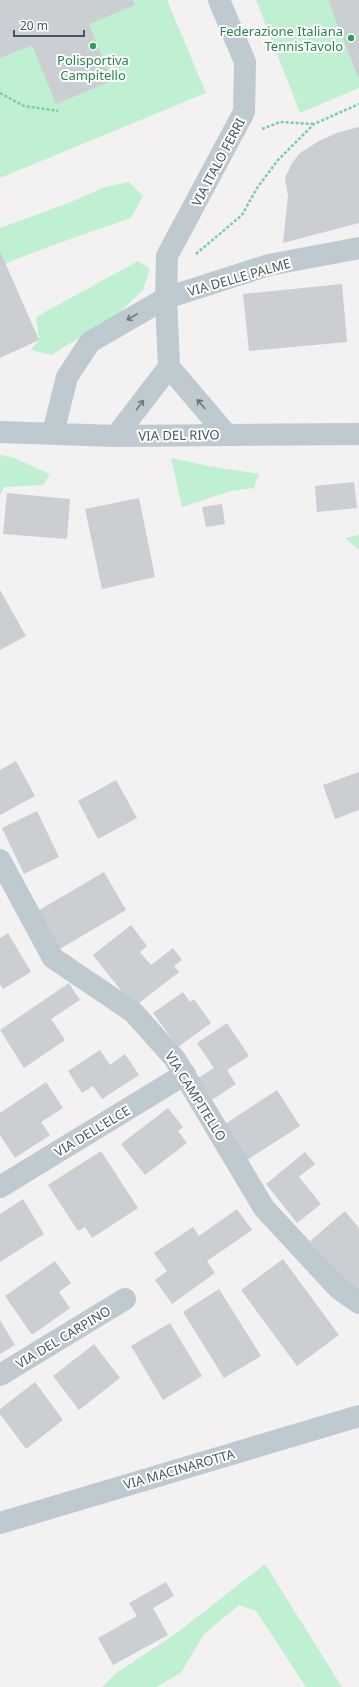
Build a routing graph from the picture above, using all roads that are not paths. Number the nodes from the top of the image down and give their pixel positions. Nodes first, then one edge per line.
1 (219, 0) edge
2 (359, 248) edge
3 (166, 298) junction
4 (169, 367) junction
5 (0, 432) edge
6 (53, 433) junction
7 (226, 434) junction
8 (359, 434) edge
9 (116, 436) junction
10 (0, 860) edge
11 (185, 1074) junction
12 (0, 1187) edge
13 (125, 1299) dead end
14 (359, 1303) edge
15 (0, 1375) edge
16 (359, 1416) edge
17 (0, 1523) edge

1 - 3 street, VIA ITALO FERRI
2 - 3 street, VIA DELLE PALME
3 - 4 street
3 -> 6 street, VIA DELLE PALME
7 -> 4 street
9 -> 4 street
5 - 6 street, VIA DEL RIVO
6 - 9 street, VIA DEL RIVO
7 - 8 street, VIA DEL RIVO
7 - 9 street, VIA DEL RIVO
10 - 11 street, VIA CAMPITELLO
11 - 12 street, VIA DELL'ELCE
11 - 14 street, VIA CAMPITELLO
13 - 15 street, VIA DEL CARPINO
16 - 17 street, VIA MACINAROTTA

